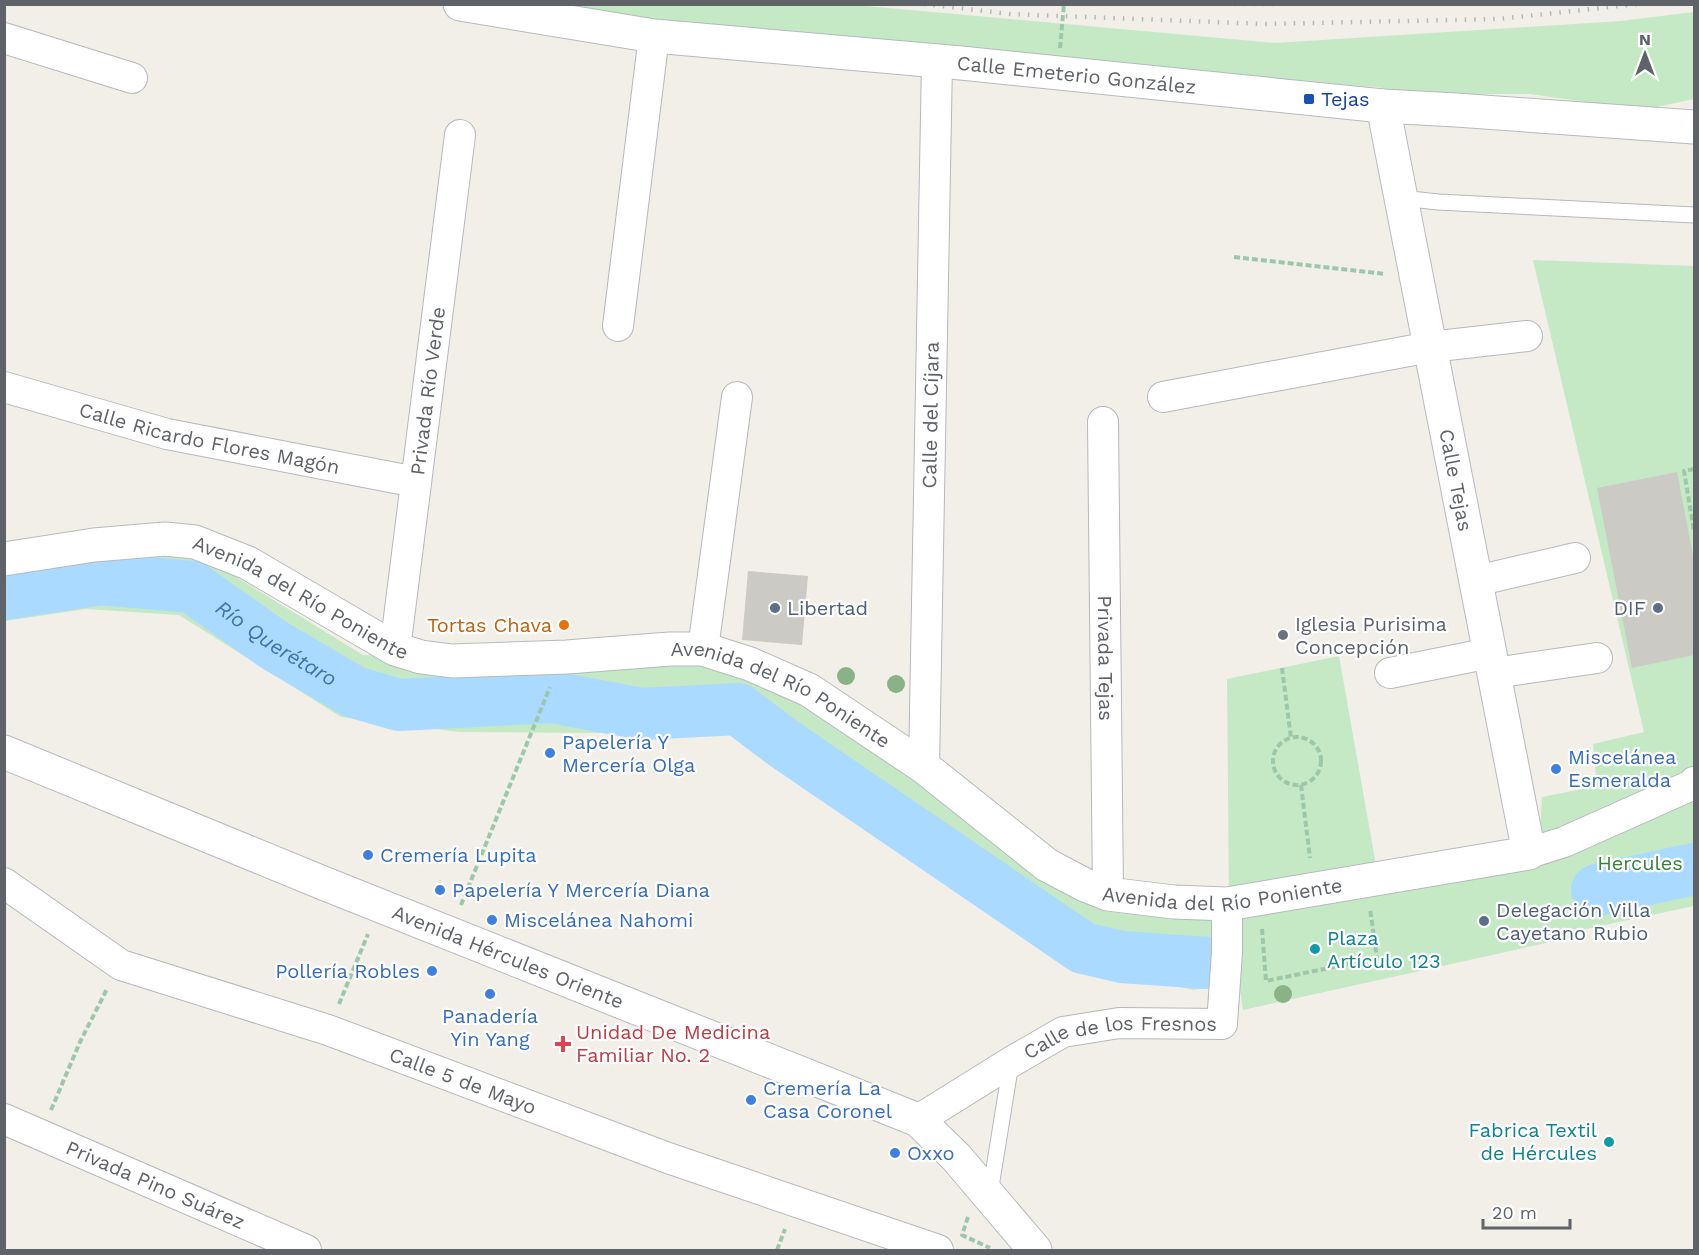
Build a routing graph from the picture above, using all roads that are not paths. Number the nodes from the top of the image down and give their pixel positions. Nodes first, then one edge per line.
1 (460, 4) edge
2 (654, 36) junction
3 (4, 38) edge
4 (937, 61) junction
5 (132, 78) dead end
6 (1383, 106) junction
7 (1695, 127) edge
8 (460, 135) dead end
9 (1401, 198) junction
10 (1695, 215) edge
11 (618, 326) dead end
12 (1527, 336) dead end
13 (1430, 347) junction
14 (4, 387) edge
15 (736, 397) dead end
16 (1163, 397) dead end
17 (1103, 422) dead end
18 (416, 482) junction
19 (1575, 558) dead end
20 (4, 559) edge
21 (1476, 581) junction
22 (394, 648) junction
23 (703, 650) junction
24 (1597, 658) dead end
25 (1492, 663) junction
26 (1390, 674) dead end
27 (4, 752) edge
28 (924, 767) junction
29 (1695, 782) edge
30 (1529, 853) junction
31 (4, 883) edge
32 (1108, 894) junction
33 (1227, 904) junction
34 (1011, 1062) junction
35 (4, 1119) edge
36 (918, 1120) junction
37 (989, 1196) junction
38 (950, 1243) edge
39 (306, 1251) edge
40 (1035, 1251) edge

1 - 2 street, Calle Emeterio González
2 - 4 street, Calle Emeterio González
2 - 11 street
3 - 5 street
4 - 6 street, Calle Emeterio González
4 - 28 street, Calle del Cíjara
6 - 7 street, Calle Emeterio González
6 - 9 street, Calle Tejas
8 - 18 street, Privada Río Verde
9 - 10 lane
9 - 13 street, Calle Tejas
12 - 13 street
13 - 16 street
13 - 21 street, Calle Tejas
14 - 18 street, Calle Ricardo Flores Magón
15 - 23 street
17 - 32 street, Privada Tejas
18 - 22 street, Privada Río Verde
19 - 21 street
20 - 22 street, Avenida del Río Poniente
21 - 25 street, Calle Tejas
22 - 23 street, Avenida del Río Poniente
23 - 28 street, Avenida del Río Poniente
24 - 25 street
25 - 26 street
25 - 30 street, Calle Tejas
27 - 36 street, Avenida Hércules Oriente
28 - 32 street, Avenida del Río Poniente
29 - 30 street
30 - 33 street, Avenida del Río Poniente
31 - 38 street, Calle 5 de Mayo
32 - 33 street, Avenida del Río Poniente
33 - 34 street, Calle de los Fresnos
34 - 36 street, Calle de los Fresnos
34 - 37 lane
35 - 39 street, Privada Pino Suárez
36 - 37 street, Avenida Hércules Oriente
37 - 40 street, Avenida Hércules Oriente

